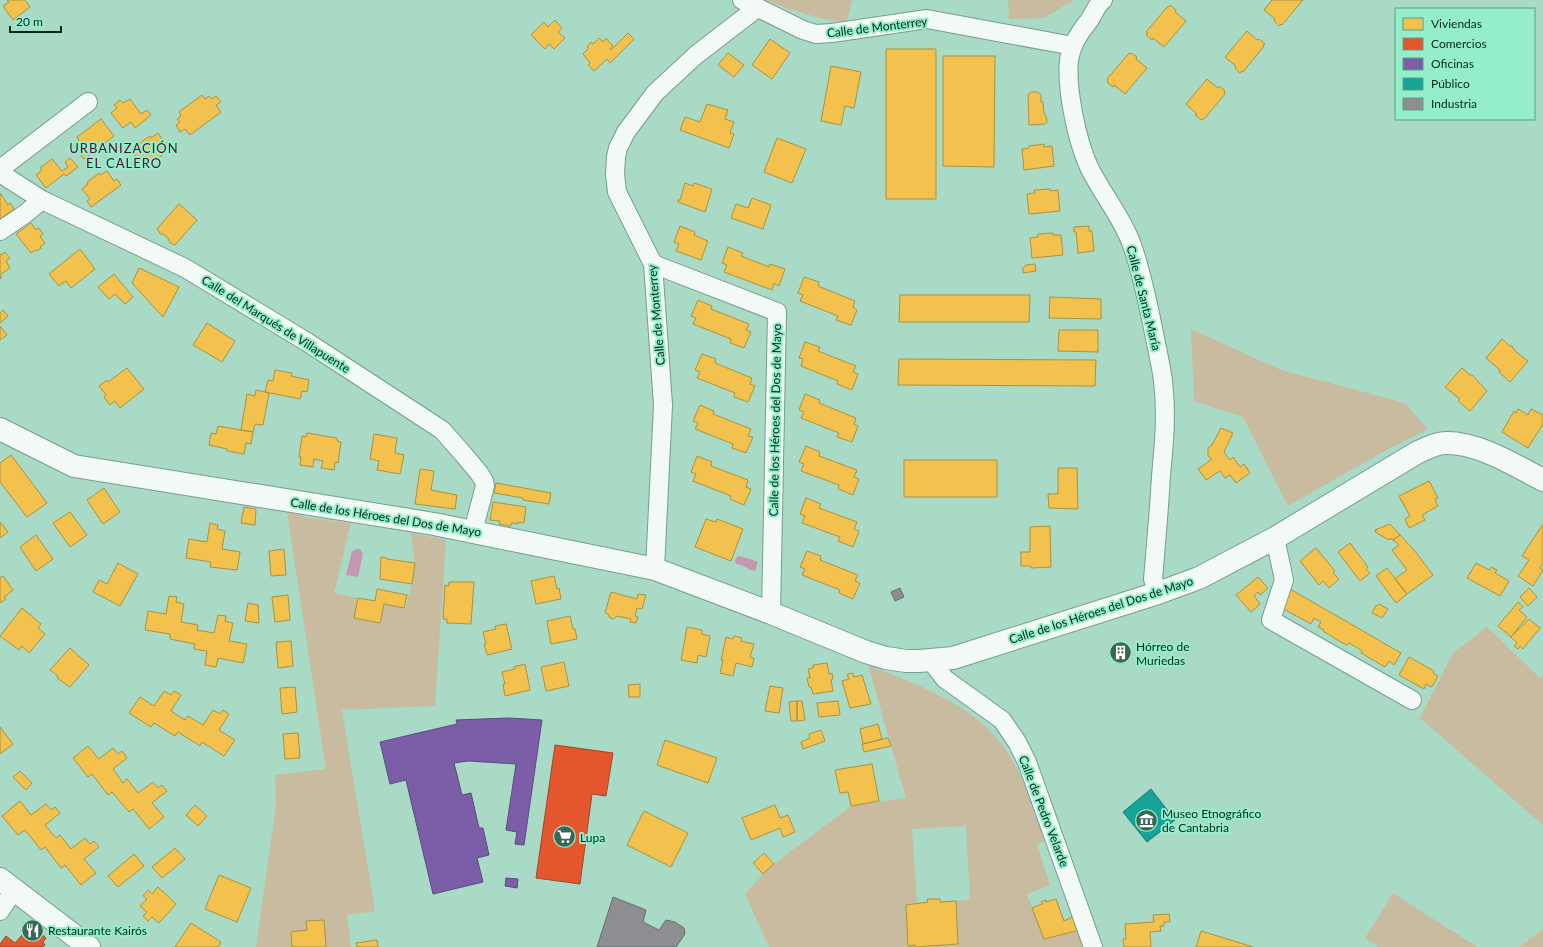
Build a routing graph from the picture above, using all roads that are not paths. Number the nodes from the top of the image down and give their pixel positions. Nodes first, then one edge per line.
1 (1103, 0) edge
2 (749, 4) edge
3 (1073, 46) junction
4 (88, 102) dead end
5 (0, 168) edge
6 (0, 173) edge
7 (42, 200) junction
8 (0, 231) edge
9 (653, 264) junction
10 (0, 429) edge
11 (1543, 480) edge
12 (473, 531) junction
13 (1274, 538) junction
14 (655, 569) junction
15 (1158, 593) junction
16 (771, 613) junction
17 (931, 661) junction
18 (1412, 700) dead end
19 (7, 884) edge
20 (0, 911) edge
21 (89, 947) edge
22 (1093, 947) edge

1 - 3 street, Calle de Santa María
2 - 3 street, Calle de Monterrey
2 - 9 street, Calle de Monterrey
3 - 15 street, Calle de Santa María
4 - 5 street
6 - 7 street, Calle del Marqués de Villapuente
7 - 8 street
7 - 12 street, Calle del Marqués de Villapuente
9 - 14 street, Calle de Monterrey
9 - 16 street, Calle de los Héroes del Dos de Mayo
10 - 12 street, Calle de los Héroes del Dos de Mayo
11 - 13 street, Calle de los Héroes del Dos de Mayo
12 - 14 street, Calle de los Héroes del Dos de Mayo
13 - 15 street, Calle de los Héroes del Dos de Mayo
13 - 18 street
14 - 16 street, Calle de los Héroes del Dos de Mayo
15 - 17 street, Calle de los Héroes del Dos de Mayo
16 - 17 street, Calle de los Héroes del Dos de Mayo
17 - 22 street, Calle de Pedro Velarde
19 - 20 street
19 - 21 street

